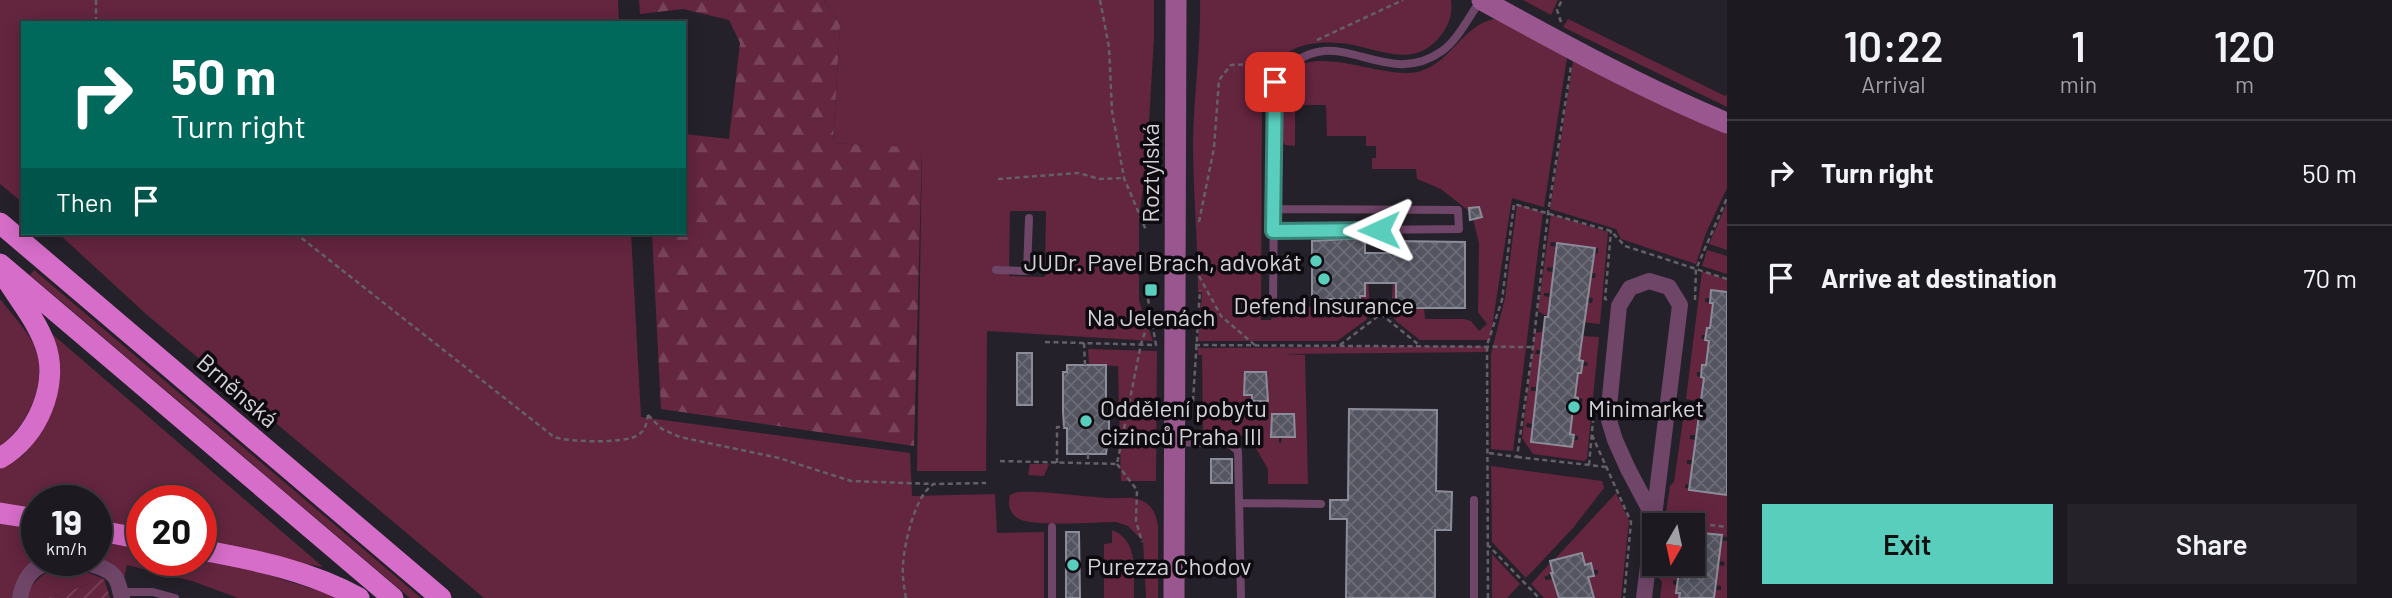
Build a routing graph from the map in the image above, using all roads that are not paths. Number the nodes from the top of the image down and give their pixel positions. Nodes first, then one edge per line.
1 (1176, 0) edge
2 (1481, 0) edge
3 (1727, 123) edge
4 (1274, 209) junction
5 (1029, 218) dead end
6 (0, 223) edge
7 (1273, 231) junction
8 (0, 264) edge
9 (0, 270) edge
10 (996, 270) dead end
11 (1273, 308) dead end
12 (1175, 442) junction
13 (0, 458) edge
14 (1474, 500) dead end
15 (1240, 503) junction
16 (1321, 504) dead end
17 (0, 513) edge
18 (21, 516) edge
19 (1654, 518) joint
20 (1052, 527) dead end
21 (217, 554) edge
22 (1647, 576) edge
23 (121, 595) edge
24 (20, 598) edge
25 (175, 598) edge
26 (359, 598) edge
27 (393, 598) edge
28 (441, 598) edge
29 (1052, 598) edge
30 (1174, 598) edge
31 (1241, 598) edge
32 (1474, 598) edge
33 (1644, 598) edge

1 - 12 main road, Roztylská
2 - 3 main road
2 - 4 lane
4 - 7 lane
4 - 7 lane
5 - 10 lane
6 - 28 highway, Brněnská
7 - 11 lane
8 - 27 highway
9 - 13 highway
12 - 15 lane
12 - 30 main road, Roztylská
14 - 32 lane
15 - 16 lane
15 - 31 lane
17 - 18 highway
19 - 19 street
20 - 29 lane
21 - 26 highway
22 - 33 street
23 - 24 street
23 - 25 lane

